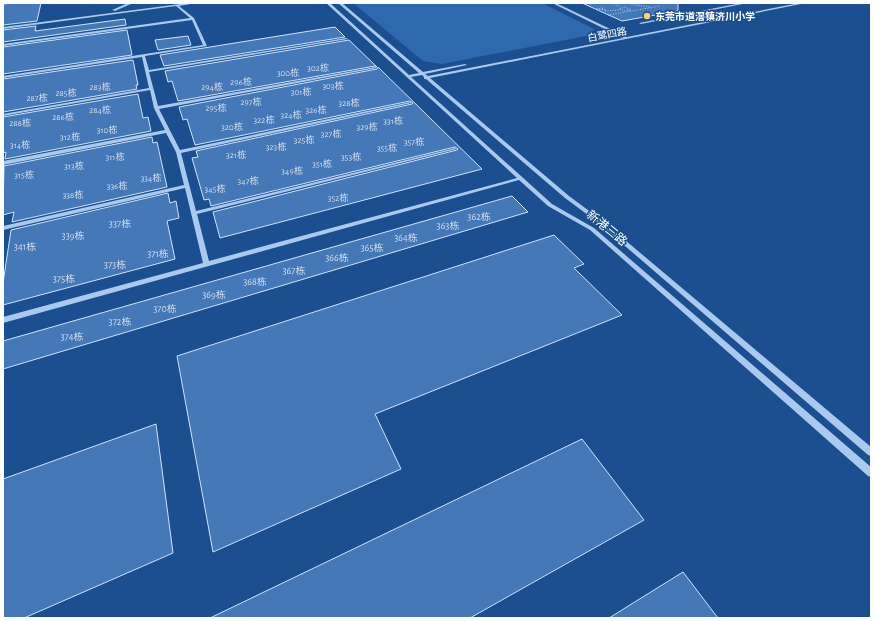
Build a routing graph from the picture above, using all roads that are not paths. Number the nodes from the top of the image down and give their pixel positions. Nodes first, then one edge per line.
1 (131, 3) edge
2 (155, 3) edge
3 (167, 3) edge
4 (194, 3) edge
5 (328, 3) edge
6 (340, 3) edge
7 (554, 3) edge
8 (564, 3) edge
9 (746, 3) edge
10 (783, 3) edge
11 (804, 3) edge
12 (162, 4) edge
13 (176, 5) junction
14 (114, 10) junction
15 (710, 10) junction
16 (716, 12) dead end
17 (723, 15) junction
18 (730, 18) junction
19 (193, 19) junction
20 (641, 23) dead end
21 (3, 24) edge
22 (3, 28) edge
23 (628, 34) junction
24 (620, 35) junction
25 (634, 37) junction
26 (626, 38) junction
27 (346, 39) dead end
28 (3, 45) edge
29 (144, 55) junction
30 (375, 68) dead end
31 (147, 71) junction
32 (3, 76) edge
33 (425, 76) junction
34 (411, 78) junction
35 (151, 89) junction
36 (410, 103) dead end
37 (156, 108) junction
38 (3, 115) edge
39 (167, 131) junction
40 (455, 149) dead end
41 (178, 152) junction
42 (3, 163) edge
43 (521, 178) junction
44 (187, 186) junction
45 (194, 213) junction
46 (3, 228) edge
47 (207, 264) junction
48 (3, 320) edge
49 (871, 452) edge
50 (871, 473) edge

1 - 14 street
2 - 12 street
3 - 12 street
4 - 13 street
5 - 34 street, 新港三路
6 - 33 street, 新港三路
7 - 24 street
8 - 23 street
9 - 15 street
10 - 17 street, 白鹭四路
11 - 18 street, 白鹭四路
12 - 14 street
13 - 19 street
13 - 22 street
14 - 21 street
15 - 16 street
15 - 20 street
17 - 18 street
17 - 23 street, 白鹭四路
18 - 25 street, 白鹭四路
19 - 28 street
19 - 29 street
23 - 24 street, 白鹭四路
23 - 25 street
24 - 26 street
24 - 33 street, 白鹭四路
25 - 26 street, 白鹭四路
26 - 33 street, 白鹭四路
27 - 31 street
29 - 31 street
29 - 32 street
30 - 37 street
31 - 35 street
33 - 34 street, 白鹭四路
33 - 34 street, 白鹭四路
33 - 49 street, 新港三路
34 - 43 street, 新港三路
35 - 37 street
35 - 38 street
36 - 41 street
37 - 39 street
39 - 41 street
39 - 42 street
40 - 45 street
41 - 44 street
43 - 47 street
43 - 50 street, 新港三路
44 - 45 street
44 - 46 street
45 - 47 street
47 - 48 street

